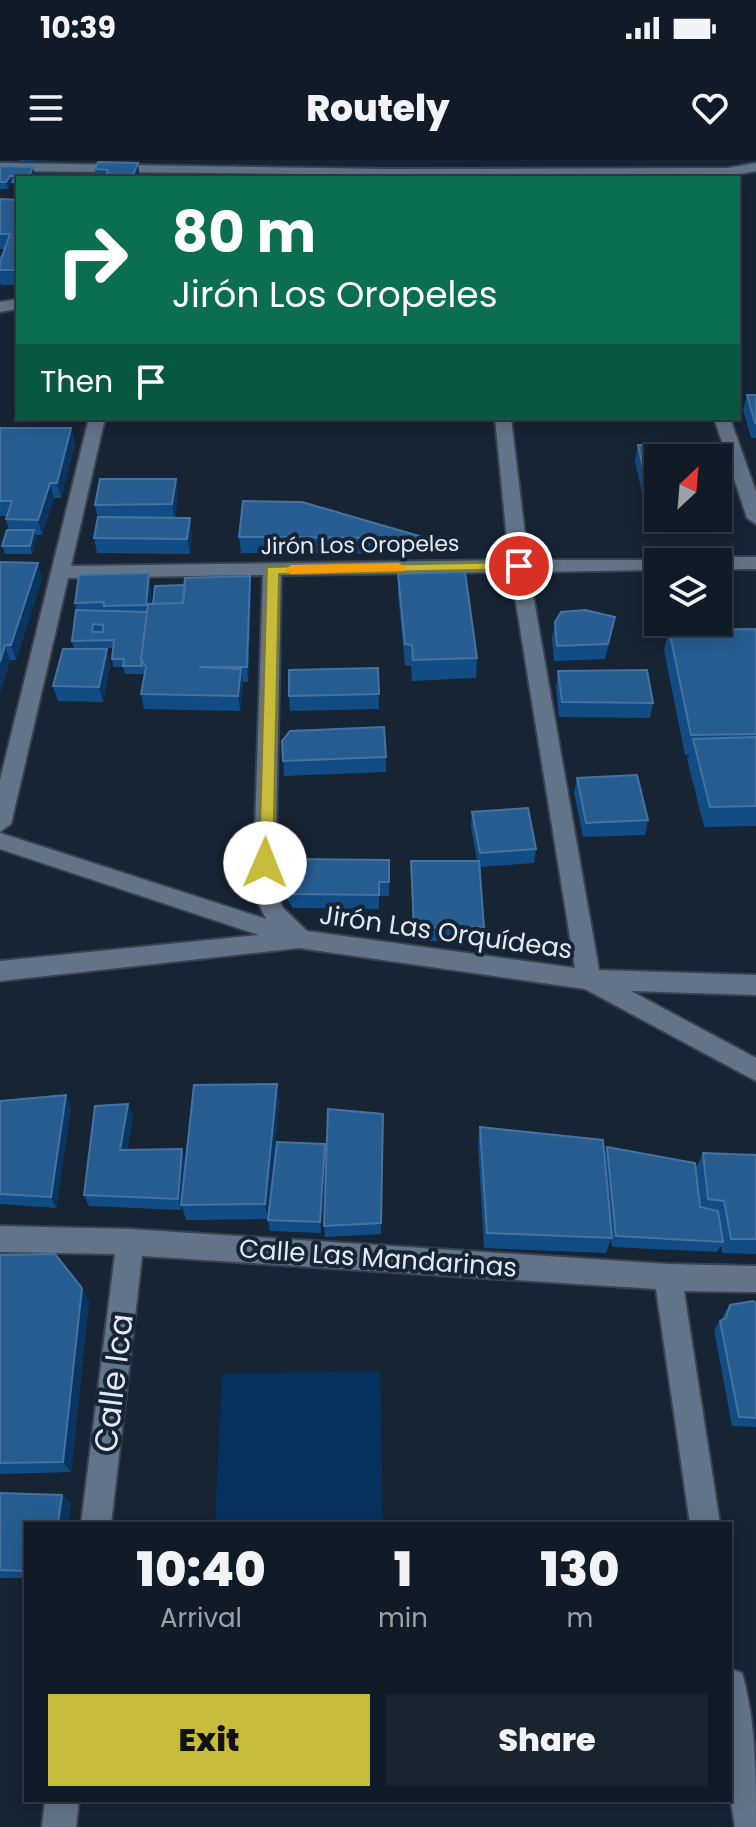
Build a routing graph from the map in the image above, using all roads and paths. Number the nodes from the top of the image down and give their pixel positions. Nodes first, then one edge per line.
1 (70, 164) edge
2 (243, 165) edge
3 (0, 167) edge
4 (756, 167) edge
5 (387, 170) edge
6 (728, 172) junction
7 (158, 173) edge
8 (708, 176) edge
9 (97, 420) edge
10 (503, 420) edge
11 (723, 420) edge
12 (756, 518) edge
13 (732, 563) edge
14 (756, 563) edge
15 (644, 564) edge
16 (519, 566) junction
17 (272, 570) junction
18 (62, 572) junction
19 (0, 824) edge
20 (0, 841) edge
21 (303, 940) junction
22 (0, 971) edge
23 (589, 980) junction
24 (713, 985) junction
25 (756, 985) edge
26 (756, 1003) edge
27 (756, 1070) edge
28 (0, 1239) edge
29 (130, 1242) junction
30 (668, 1277) junction
31 (756, 1279) edge
32 (96, 1522) edge
33 (705, 1522) edge
34 (732, 1698) edge
35 (62, 1802) edge
36 (59, 1827) edge
37 (752, 1827) edge

1 - 3 street
1 - 7 street
2 - 5 street
2 - 7 street
4 - 6 street
5 - 6 street
6 - 8 street
9 - 18 street
10 - 16 street
11 - 12 street
13 - 14 street
15 - 16 street, Jirón Los Oropeles
16 - 17 street, Jirón Los Oropeles
16 - 23 street
17 - 18 street, Jirón Los Oropeles
17 - 21 street
18 - 19 street
20 - 21 street, Jirón Las Orquídeas
21 - 22 street
21 - 23 street, Jirón Las Orquídeas
23 - 24 street, Jirón Las Orquídeas
23 - 27 street
24 - 25 street, Jirón Las Orquídeas
24 - 26 street
28 - 29 street, Calle Las Mandarinas
29 - 30 street, Calle Las Mandarinas
29 - 32 street, Calle Ica
30 - 31 street, Calle Las Mandarinas
30 - 33 street
34 - 37 street
35 - 36 street

